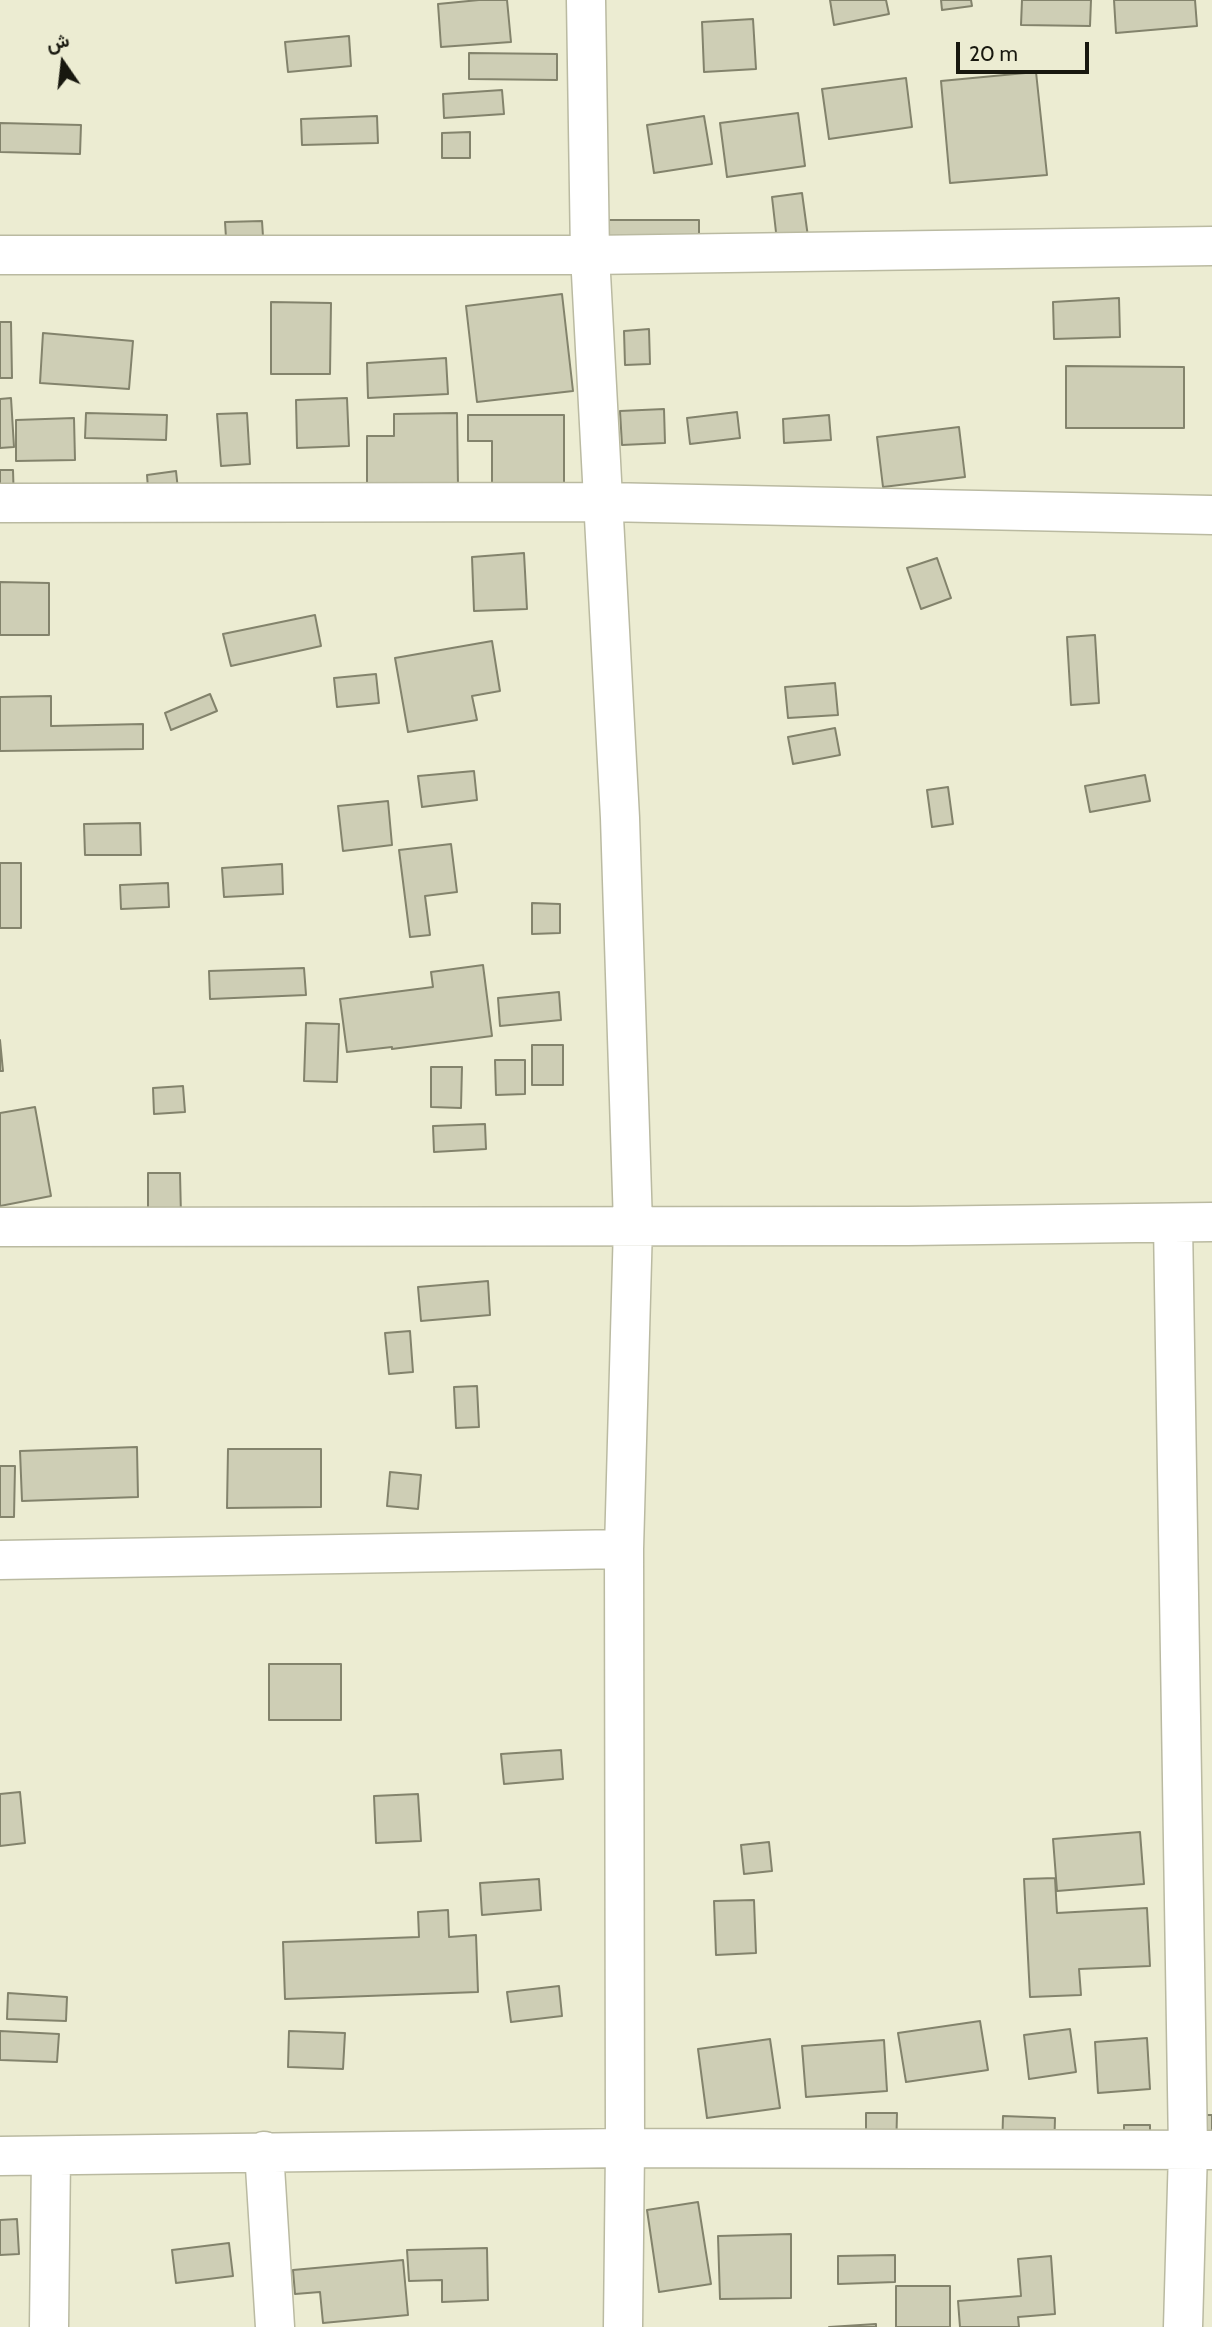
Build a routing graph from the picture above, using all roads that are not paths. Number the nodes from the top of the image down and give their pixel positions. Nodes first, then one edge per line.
1 (586, 0) edge
2 (1212, 246) edge
3 (0, 255) edge
4 (590, 255) junction
5 (605, 502) junction
6 (0, 503) edge
7 (1212, 516) edge
8 (1212, 1222) edge
9 (1173, 1223) junction
10 (633, 1225) junction
11 (0, 1227) edge
12 (624, 1549) junction
13 (0, 1560) edge
14 (625, 2148) junction
15 (1200, 2150) edge
16 (264, 2151) junction
17 (0, 2156) edge
18 (51, 2156) junction
19 (49, 2327) edge
20 (275, 2327) edge
21 (623, 2327) edge
22 (1183, 2327) edge

1 - 4 street
2 - 4 street
3 - 4 street
4 - 5 street
5 - 6 street
5 - 7 street
5 - 10 street
8 - 9 street
9 - 10 street
9 - 15 street
10 - 11 street
10 - 12 street
12 - 13 street
12 - 14 street
14 - 15 street
14 - 16 street
14 - 21 street
15 - 22 street
16 - 18 street
16 - 20 street
17 - 18 street
18 - 19 street

